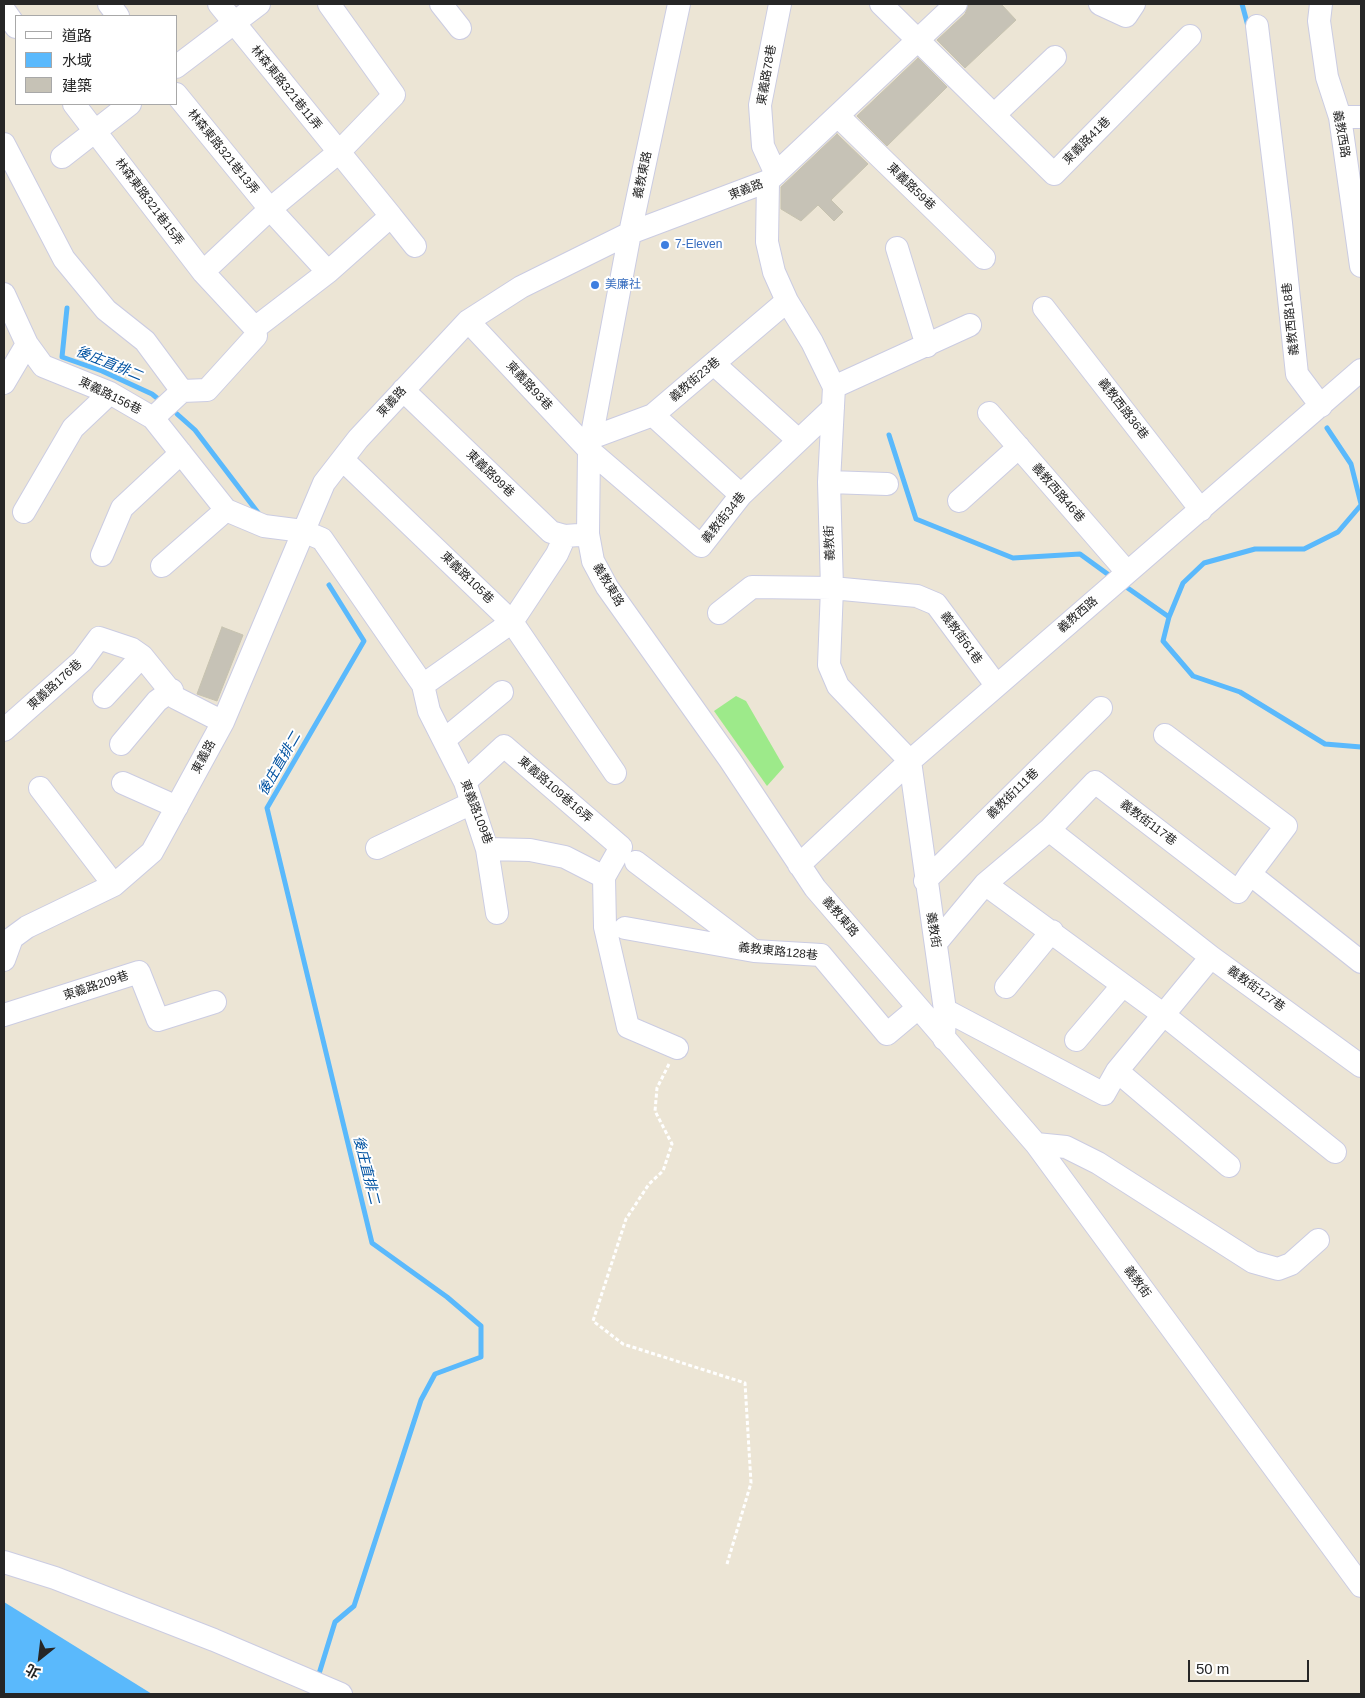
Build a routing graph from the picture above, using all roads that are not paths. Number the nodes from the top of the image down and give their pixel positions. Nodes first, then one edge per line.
1 (108, 4) edge
2 (219, 4) edge
3 (259, 4) edge
4 (329, 4) edge
5 (441, 4) edge
6 (679, 4) edge
7 (780, 4) edge
8 (881, 4) edge
9 (956, 4) edge
10 (1100, 4) edge
11 (1134, 4) edge
12 (1321, 4) edge
13 (4, 10) edge
14 (117, 15) edge
15 (233, 24) junction
16 (15, 25) edge
17 (1257, 26) dead end
18 (460, 28) dead end
19 (1190, 36) dead end
20 (919, 40) junction
21 (1055, 57) dead end
22 (178, 65) edge
23 (178, 96) edge
24 (75, 105) edge
25 (129, 105) edge
26 (994, 114) junction
27 (838, 116) junction
28 (1351, 117) edge
29 (95, 132) junction
30 (4, 144) edge
31 (339, 152) junction
32 (62, 158) dead end
33 (772, 178) junction
34 (270, 209) junction
35 (391, 216) junction
36 (630, 233) junction
37 (415, 246) dead end
38 (897, 248) dead end
39 (984, 258) dead end
40 (1361, 266) edge
41 (203, 272) junction
42 (328, 272) junction
43 (4, 294) edge
44 (787, 301) junction
45 (1044, 308) dead end
46 (468, 321) junction
47 (970, 325) dead end
48 (255, 328) junction
49 (27, 344) junction
50 (927, 346) junction
51 (714, 364) junction
52 (1361, 370) edge
53 (4, 383) edge
54 (403, 390) junction
55 (182, 392) junction
56 (110, 393) junction
57 (833, 397) junction
58 (1321, 406) junction
59 (990, 413) dead end
60 (653, 415) junction
61 (153, 418) junction
62 (797, 439) junction
63 (590, 444) junction
64 (1019, 447) junction
65 (181, 453) junction
66 (343, 460) junction
67 (829, 482) junction
68 (887, 484) dead end
69 (741, 495) junction
70 (959, 501) dead end
71 (226, 510) junction
72 (1201, 510) junction
73 (24, 512) dead end
74 (303, 531) junction
75 (588, 534) junction
76 (565, 536) junction
77 (102, 555) dead end
78 (162, 566) dead end
79 (1127, 572) junction
80 (832, 588) junction
81 (719, 613) dead end
82 (512, 622) junction
83 (142, 656) junction
84 (422, 685) junction
85 (996, 685) junction
86 (172, 690) junction
87 (502, 692) dead end
88 (104, 697) dead end
89 (1101, 708) dead end
90 (222, 722) junction
91 (4, 730) edge
92 (1165, 735) dead end
93 (444, 740) junction
94 (121, 744) dead end
95 (910, 761) junction
96 (615, 773) dead end
97 (122, 783) dead end
98 (40, 788) dead end
99 (468, 792) junction
100 (177, 807) junction
101 (1049, 830) junction
102 (377, 848) dead end
103 (487, 849) junction
104 (636, 862) dead end
105 (799, 865) junction
106 (1250, 874) junction
107 (604, 877) junction
108 (925, 881) junction
109 (985, 884) junction
110 (114, 886) junction
111 (497, 913) dead end
112 (625, 928) dead end
113 (1052, 932) junction
114 (8, 938) edge
115 (936, 943) junction
116 (754, 951) junction
117 (1211, 956) junction
118 (4, 960) edge
119 (1361, 962) edge
120 (1123, 985) junction
121 (1006, 987) dead end
122 (215, 1002) dead end
123 (918, 1008) junction
124 (945, 1010) junction
125 (1164, 1014) junction
126 (4, 1015) edge
127 (944, 1039) junction
128 (1076, 1040) dead end
129 (677, 1048) road end
130 (1361, 1066) edge
131 (1117, 1072) junction
132 (1036, 1144) junction
133 (1335, 1152) dead end
134 (1229, 1166) dead end
135 (1318, 1240) dead end
136 (4, 1562) edge
137 (1361, 1586) edge
138 (342, 1694) edge

1 - 14 street
2 - 15 street, 林森東路321巷11弄
3 - 15 street
4 - 31 street
5 - 18 street
6 - 36 street, 義教東路
7 - 33 street, 東義路78巷
8 - 20 street, 東義路41巷
9 - 20 street, 東義路
10 - 11 street
12 - 28 street, 義教西路
13 - 16 street
15 - 22 street
15 - 31 street, 林森東路321巷11弄
17 - 58 street, 義教西路18巷
19 - 26 street, 東義路41巷
20 - 26 street, 東義路41巷
20 - 27 street, 東義路
21 - 26 street
23 - 34 street, 林森東路321巷13弄
24 - 29 street, 林森東路321巷15弄
25 - 29 street
27 - 33 street, 東義路
27 - 39 street, 東義路59巷
28 - 40 street, 義教西路
29 - 32 street
29 - 41 street, 林森東路321巷15弄
30 - 55 street
31 - 34 street
31 - 35 street, 林森東路321巷11弄
33 - 36 street, 東義路
33 - 44 street, 義教街
34 - 41 street
34 - 42 street, 林森東路321巷13弄
35 - 37 street, 林森東路321巷11弄
35 - 42 street
36 - 46 street, 東義路
36 - 63 street, 義教東路
38 - 50 street
41 - 48 street, 林森東路321巷15弄
42 - 48 street
43 - 49 street, 東義路156巷
44 - 51 street, 義教街23巷
44 - 57 street, 義教街
45 - 72 street, 義教西路36巷
46 - 54 street, 東義路
46 - 63 street, 東義路93巷
47 - 50 street, 義教街34巷
48 - 55 street
49 - 53 street
49 - 56 street, 東義路156巷
50 - 57 street, 義教街34巷
51 - 60 street, 義教街23巷
51 - 62 street
52 - 58 street, 義教西路
54 - 66 street, 東義路
54 - 76 street, 東義路99巷
55 - 61 street
56 - 61 street, 東義路156巷
56 - 73 street
57 - 62 street, 義教街34巷
57 - 67 street, 義教街
58 - 72 street, 義教西路
59 - 64 street, 義教西路46巷
60 - 63 street, 義教街23巷
60 - 69 street
61 - 65 street, 東義路156巷
62 - 69 street, 義教街34巷
63 - 69 street, 義教街34巷
63 - 75 street, 義教東路
64 - 70 street
64 - 79 street, 義教西路46巷
65 - 71 street, 東義路156巷
65 - 77 street
66 - 74 street, 東義路
66 - 82 street, 東義路105巷
67 - 68 street
67 - 80 street, 義教街
71 - 74 street, 東義路156巷
71 - 78 street
72 - 79 street, 義教西路
74 - 84 street, 東義路109巷
74 - 90 street, 東義路
75 - 76 street
75 - 105 street, 義教東路
76 - 82 street
79 - 85 street, 義教西路
80 - 81 street, 義教街61巷
80 - 85 street, 義教街61巷
80 - 95 street, 義教街
82 - 84 street
82 - 96 street, 東義路105巷
83 - 86 street, 東義路176巷
83 - 88 street
83 - 91 street, 東義路176巷
84 - 93 street, 東義路109巷
85 - 95 street, 義教西路
86 - 90 street, 東義路176巷
86 - 94 street
87 - 93 street
89 - 108 street, 義教街111巷
90 - 100 street, 東義路
92 - 106 street, 義教街117巷
93 - 99 street, 東義路109巷
95 - 105 street, 義教西路
95 - 108 street, 義教街
97 - 100 street
98 - 110 street
99 - 102 street
99 - 103 street, 東義路109巷
99 - 107 street, 東義路109巷16弄
100 - 110 street, 東義路
101 - 106 street, 義教街117巷
101 - 109 street, 義教街117巷
101 - 117 street
103 - 107 street, 東義路109巷
103 - 111 street
104 - 116 street
105 - 123 street, 義教東路
106 - 119 street
107 - 129 street
108 - 115 street, 義教街
109 - 113 street
109 - 115 street, 義教街117巷
110 - 114 street, 東義路
112 - 116 street, 義教東路128巷
113 - 120 street
113 - 121 street
114 - 118 street, 東義路
115 - 124 street, 義教街
116 - 123 street, 義教東路128巷
117 - 125 street
117 - 130 street, 義教街127巷
120 - 125 street
120 - 128 street
122 - 126 street, 東義路209巷
123 - 127 street, 義教東路
124 - 127 street, 義教街
124 - 131 street
125 - 131 street
125 - 133 street
127 - 132 street, 義教街
131 - 134 street
132 - 135 street
132 - 137 street, 義教街
136 - 138 street

